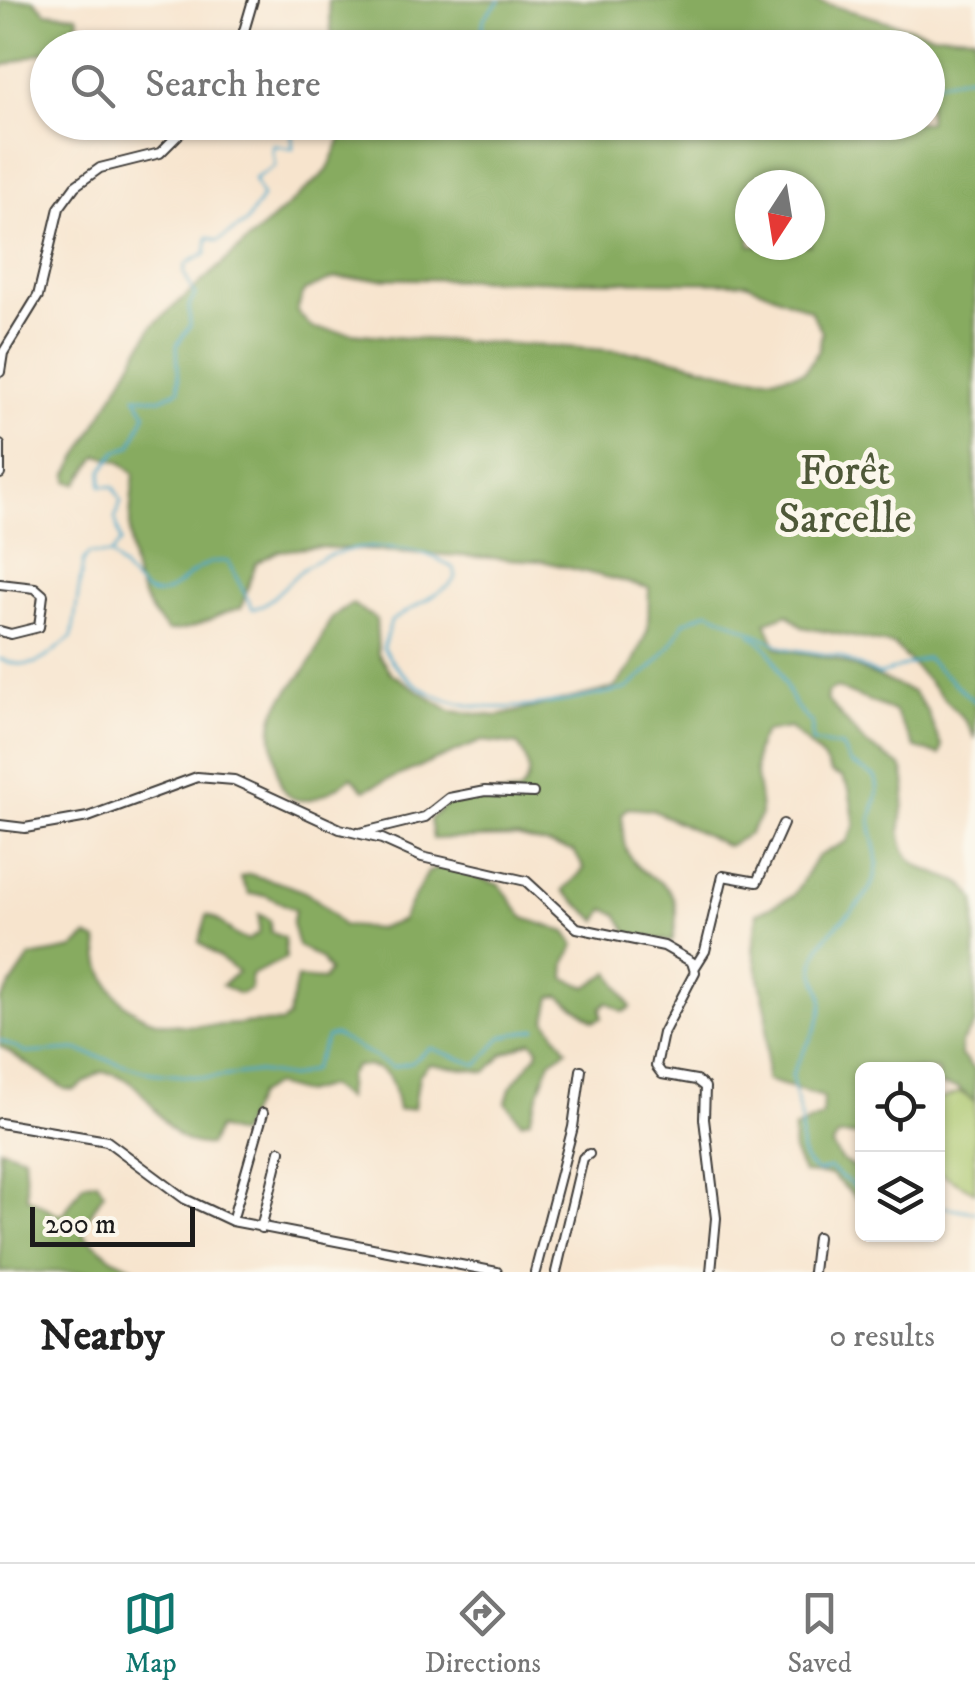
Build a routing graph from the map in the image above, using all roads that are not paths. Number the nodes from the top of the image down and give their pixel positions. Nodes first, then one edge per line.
1 (253, 0) edge
2 (244, 30) edge
3 (173, 140) edge
4 (0, 372) edge
5 (0, 445) edge
6 (0, 474) edge
7 (0, 584) edge
8 (0, 631) edge
9 (533, 793) dead end
10 (783, 824) dead end
11 (0, 825) edge
12 (360, 833) junction
13 (695, 967) junction
14 (581, 1070) dead end
15 (263, 1113) dead end
16 (0, 1123) edge
17 (280, 1151) dead end
18 (589, 1154) dead end
19 (232, 1221) junction
20 (261, 1228) junction
21 (817, 1237) dead end
22 (497, 1272) edge
23 (535, 1272) edge
24 (556, 1272) edge
25 (711, 1272) edge
26 (813, 1272) edge

1 - 2 street
3 - 4 street
5 - 6 street
7 - 8 street
9 - 12 street
10 - 13 street
11 - 12 street
12 - 13 street
13 - 25 street
14 - 23 street
15 - 19 street
16 - 19 street
17 - 20 street
18 - 24 street
19 - 20 street
20 - 22 street
21 - 26 street

